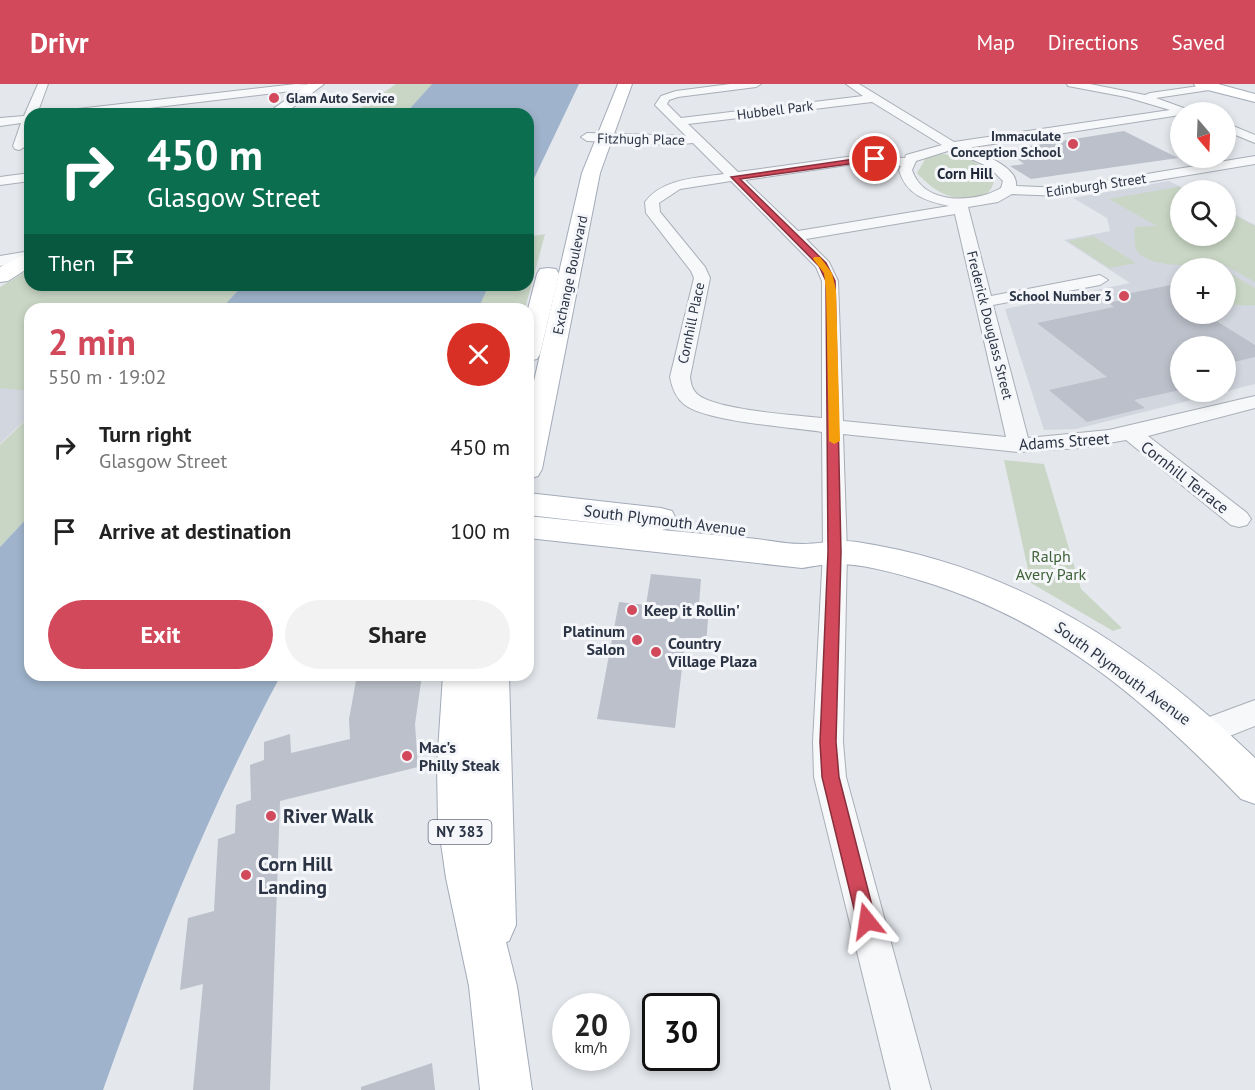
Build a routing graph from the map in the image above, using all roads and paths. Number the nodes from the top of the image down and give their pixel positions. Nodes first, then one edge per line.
1 (43, 84) edge
2 (317, 84) edge
3 (625, 84) edge
4 (756, 84) edge
5 (851, 84) edge
6 (1072, 84) edge
7 (1211, 85) edge
8 (695, 87) edge
9 (1255, 93) edge
10 (873, 98) junction
11 (1144, 98) junction
12 (1255, 98) edge
13 (1170, 106) edge
14 (34, 108) edge
15 (119, 108) edge
16 (283, 108) edge
17 (1170, 115) edge
18 (24, 118) edge
19 (0, 122) edge
20 (678, 122) junction
21 (1255, 128) edge
22 (1236, 129) edge
23 (1236, 131) edge
24 (24, 133) edge
25 (594, 133) junction
26 (1255, 139) edge
27 (695, 140) junction
28 (19, 146) dead end
29 (952, 146) junction
30 (1255, 160) edge
31 (907, 162) junction
32 (734, 177) junction
33 (24, 178) edge
34 (0, 181) edge
35 (1009, 189) junction
36 (960, 206) junction
37 (560, 225) dead end
38 (795, 236) junction
39 (552, 255) dead end
40 (24, 258) edge
41 (0, 261) edge
42 (24, 261) edge
43 (0, 276) edge
44 (1100, 279) dead end
45 (984, 302) junction
46 (534, 329) edge
47 (1255, 402) edge
48 (834, 427) junction
49 (1132, 434) junction
50 (534, 441) edge
51 (1019, 445) junction
52 (534, 505) edge
53 (1239, 519) dead end
54 (534, 528) edge
55 (835, 552) junction
56 (461, 681) edge
57 (491, 681) edge
58 (1255, 713) edge
59 (1204, 733) junction
60 (1255, 785) edge
61 (493, 986) junction
62 (506, 1090) edge
63 (911, 1090) edge

1 - 14 street
2 - 15 street
2 - 16 main road
3 - 25 main road, Exchange Boulevard
4 - 8 street
5 - 10 street
6 - 11 street
7 - 9 main road
7 - 11 street
7 - 12 main road
8 - 20 street
10 - 20 street, Hubbell Park
10 - 29 street
11 - 13 street
17 - 29 street
18 - 19 street
20 - 27 street
21 - 22 street
23 - 26 street
24 - 28 street
25 - 27 street, Fitzhugh Place
25 - 37 main road, Exchange Boulevard
25 - 50 main road, Exchange Boulevard
27 - 32 street
29 - 31 street
29 - 35 street
30 - 35 street, Edinburgh Street
31 - 32 street
31 - 36 street
32 - 38 street
32 - 48 street, Cornhill Place
33 - 34 street
35 - 36 street
36 - 38 street
36 - 45 street, Frederick Douglass Street
38 - 48 street
39 - 46 main road, Exchange Boulevard
40 - 41 street
42 - 43 main road
44 - 45 street
45 - 51 street, Frederick Douglass Street
47 - 49 street, Adams Street
48 - 51 street, Adams Street
48 - 55 street
49 - 51 street, Adams Street
49 - 53 street, Cornhill Terrace
52 - 55 main road, South Plymouth Avenue
54 - 55 main road, South Plymouth Avenue
55 - 59 main road, South Plymouth Avenue
55 - 63 street
56 - 61 main road, NY 383
57 - 61 main road, NY 383
58 - 59 street
59 - 60 main road, South Plymouth Avenue
61 - 62 main road, NY 383

